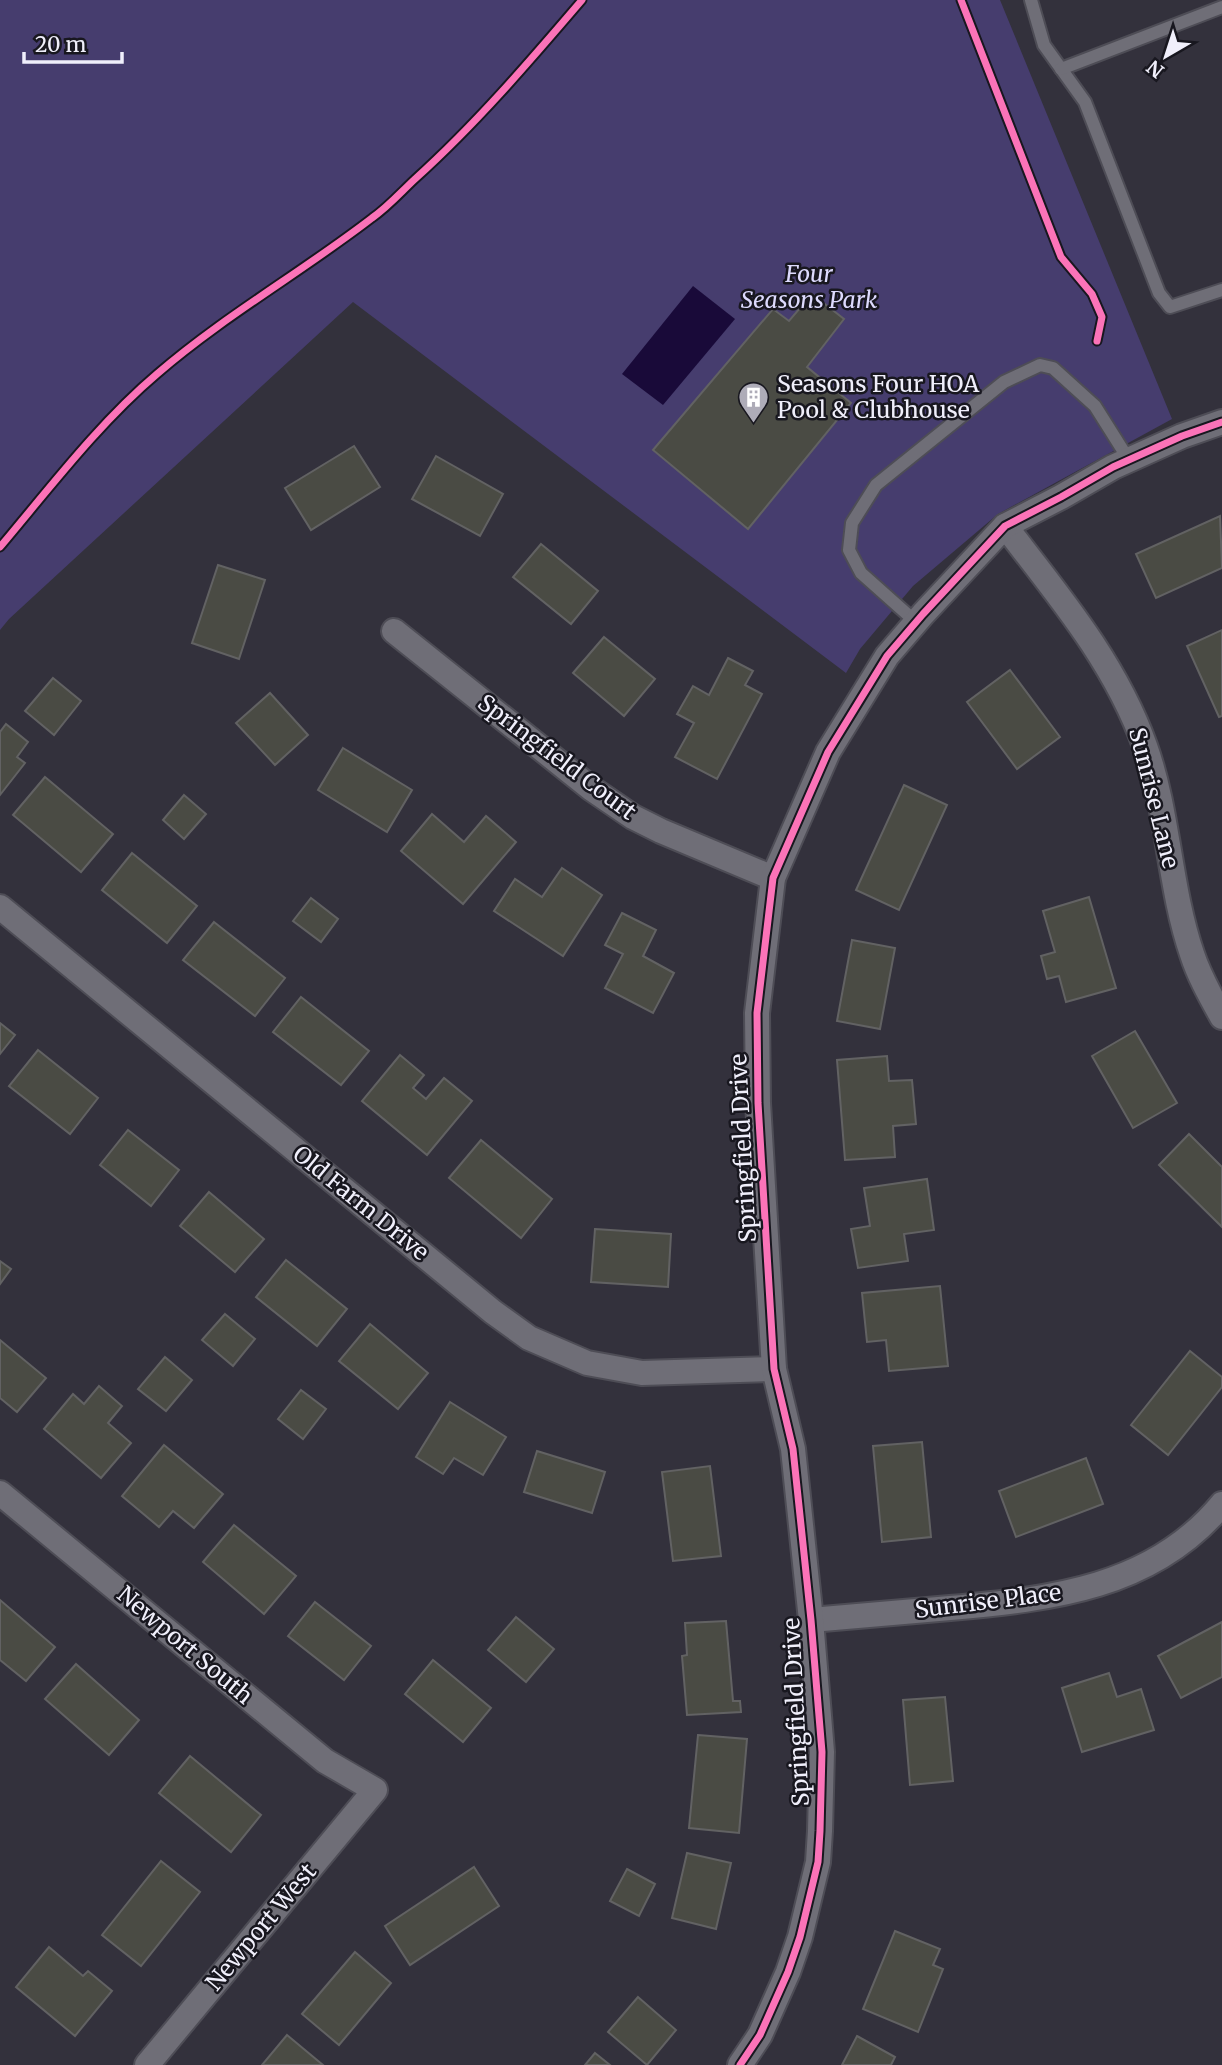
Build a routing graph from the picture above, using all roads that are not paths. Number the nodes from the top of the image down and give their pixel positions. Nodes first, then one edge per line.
1 (1031, 0) edge
2 (1220, 0) edge
3 (1222, 7) edge
4 (1061, 69) junction
5 (1222, 290) edge
6 (1222, 422) edge
7 (1129, 460) junction
8 (1005, 526) junction
9 (916, 622) junction
10 (394, 631) dead end
11 (773, 878) junction
12 (0, 907) edge
13 (1222, 1017) edge
14 (774, 1369) junction
15 (0, 1493) edge
16 (1222, 1504) edge
17 (811, 1620) junction
18 (375, 1790) joint
19 (147, 2065) edge
20 (740, 2065) edge

1 - 4 lane
2 - 3 lane
3 - 4 lane
4 - 5 lane
6 - 7 street, Springfield Drive
7 - 8 street, Springfield Drive
7 - 9 lane
8 - 9 street, Springfield Drive
8 - 13 street, Sunrise Lane
9 - 11 street, Springfield Drive
10 - 11 street, Springfield Court
11 - 14 street, Springfield Drive
12 - 14 street, Old Farm Drive
14 - 17 street, Springfield Drive
15 - 18 street, Newport South
16 - 17 street, Sunrise Place
17 - 20 street, Springfield Drive
18 - 19 street, Newport West

